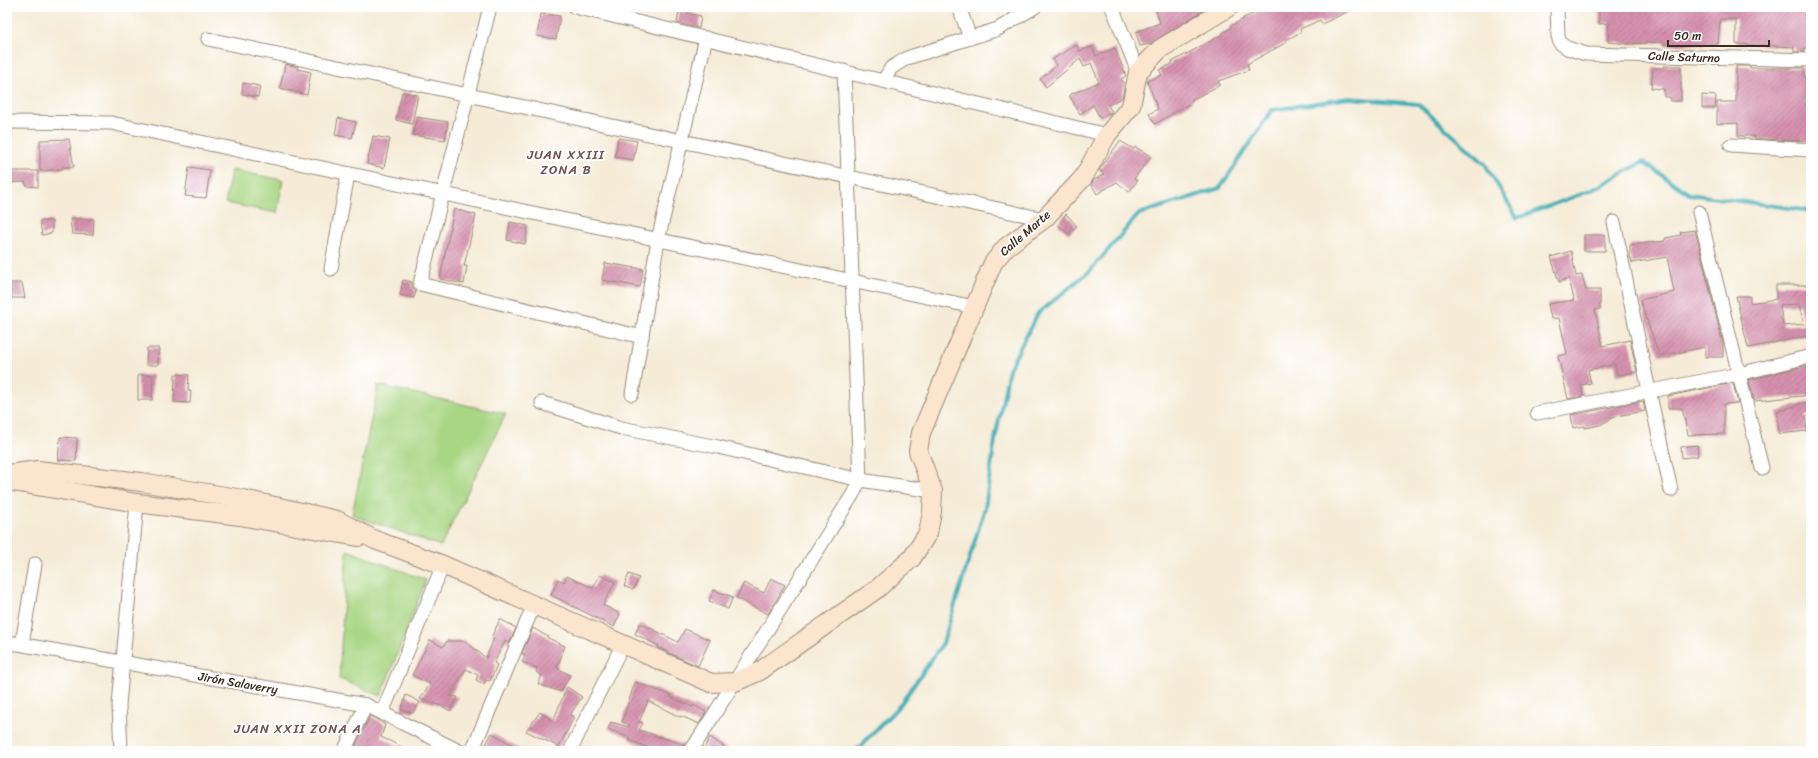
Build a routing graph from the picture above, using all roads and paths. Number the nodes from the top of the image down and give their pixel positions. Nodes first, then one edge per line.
1 (490, 7) edge
2 (575, 7) edge
3 (959, 7) edge
4 (1035, 7) edge
5 (1112, 7) edge
6 (1229, 7) edge
7 (1557, 7) edge
8 (591, 9) edge
9 (706, 38) junction
10 (970, 38) junction
11 (208, 39) dead end
12 (1811, 60) edge
13 (844, 70) junction
14 (1138, 72) junction
15 (884, 80) junction
16 (468, 95) junction
17 (7, 122) edge
18 (1107, 135) junction
19 (682, 141) junction
20 (1731, 145) dead end
21 (1811, 150) edge
22 (348, 174) junction
23 (849, 177) junction
24 (443, 194) junction
25 (1699, 212) dead end
26 (1044, 219) junction
27 (1614, 222) dead end
28 (658, 240) junction
29 (331, 268) dead end
30 (851, 281) junction
31 (974, 307) junction
32 (642, 337) junction
33 (1811, 356) edge
34 (1739, 374) junction
35 (1649, 391) junction
36 (632, 394) dead end
37 (542, 403) dead end
38 (1537, 413) dead end
39 (1762, 468) dead end
40 (7, 474) edge
41 (860, 480) junction
42 (7, 481) edge
43 (1671, 490) dead end
44 (933, 491) junction
45 (138, 503) junction
46 (375, 540) junction
47 (35, 564) dead end
48 (443, 565) junction
49 (534, 605) junction
50 (7, 642) edge
51 (22, 644) junction
52 (623, 644) junction
53 (123, 663) junction
54 (735, 682) junction
55 (366, 705) junction
56 (382, 713) junction
57 (121, 751) edge
58 (344, 751) edge
59 (459, 751) edge
60 (472, 751) edge
61 (570, 751) edge
62 (691, 751) edge

1 - 16 street
2 - 8 street
3 - 10 street
4 - 10 street
5 - 14 street
6 - 14 street
7 - 12 street, Calle Saturno
8 - 9 street
9 - 13 street
9 - 19 street
10 - 15 street
11 - 16 street
13 - 15 street
13 - 23 street
14 - 18 street, Calle Marte
15 - 18 street
16 - 19 street
16 - 24 street
17 - 22 street
18 - 26 street, Calle Marte
19 - 23 street
19 - 28 street
20 - 21 street
22 - 24 street
22 - 29 street
23 - 26 street
23 - 30 street
24 - 28 street
24 - 32 street
25 - 34 street
26 - 31 street, Calle Marte
27 - 35 street
28 - 30 street
28 - 32 street
30 - 31 street
30 - 41 street
31 - 44 street, Calle Marte
32 - 36 street
33 - 34 street
34 - 35 street
34 - 39 street
35 - 38 street
35 - 43 street
37 - 41 street
40 - 46 street
41 - 44 street
41 - 54 street
42 - 45 street
44 - 54 street
45 - 46 street
45 - 53 street
46 - 48 street
47 - 51 street
48 - 49 street
48 - 56 street
49 - 52 street
49 - 60 street
50 - 51 street, Jirón Salaverry
51 - 53 street, Jirón Salaverry
52 - 54 street
52 - 61 street
53 - 55 street, Jirón Salaverry
53 - 57 street
54 - 62 street
55 - 56 street, Jirón Salaverry
55 - 58 street
56 - 59 street, Jirón Salaverry

